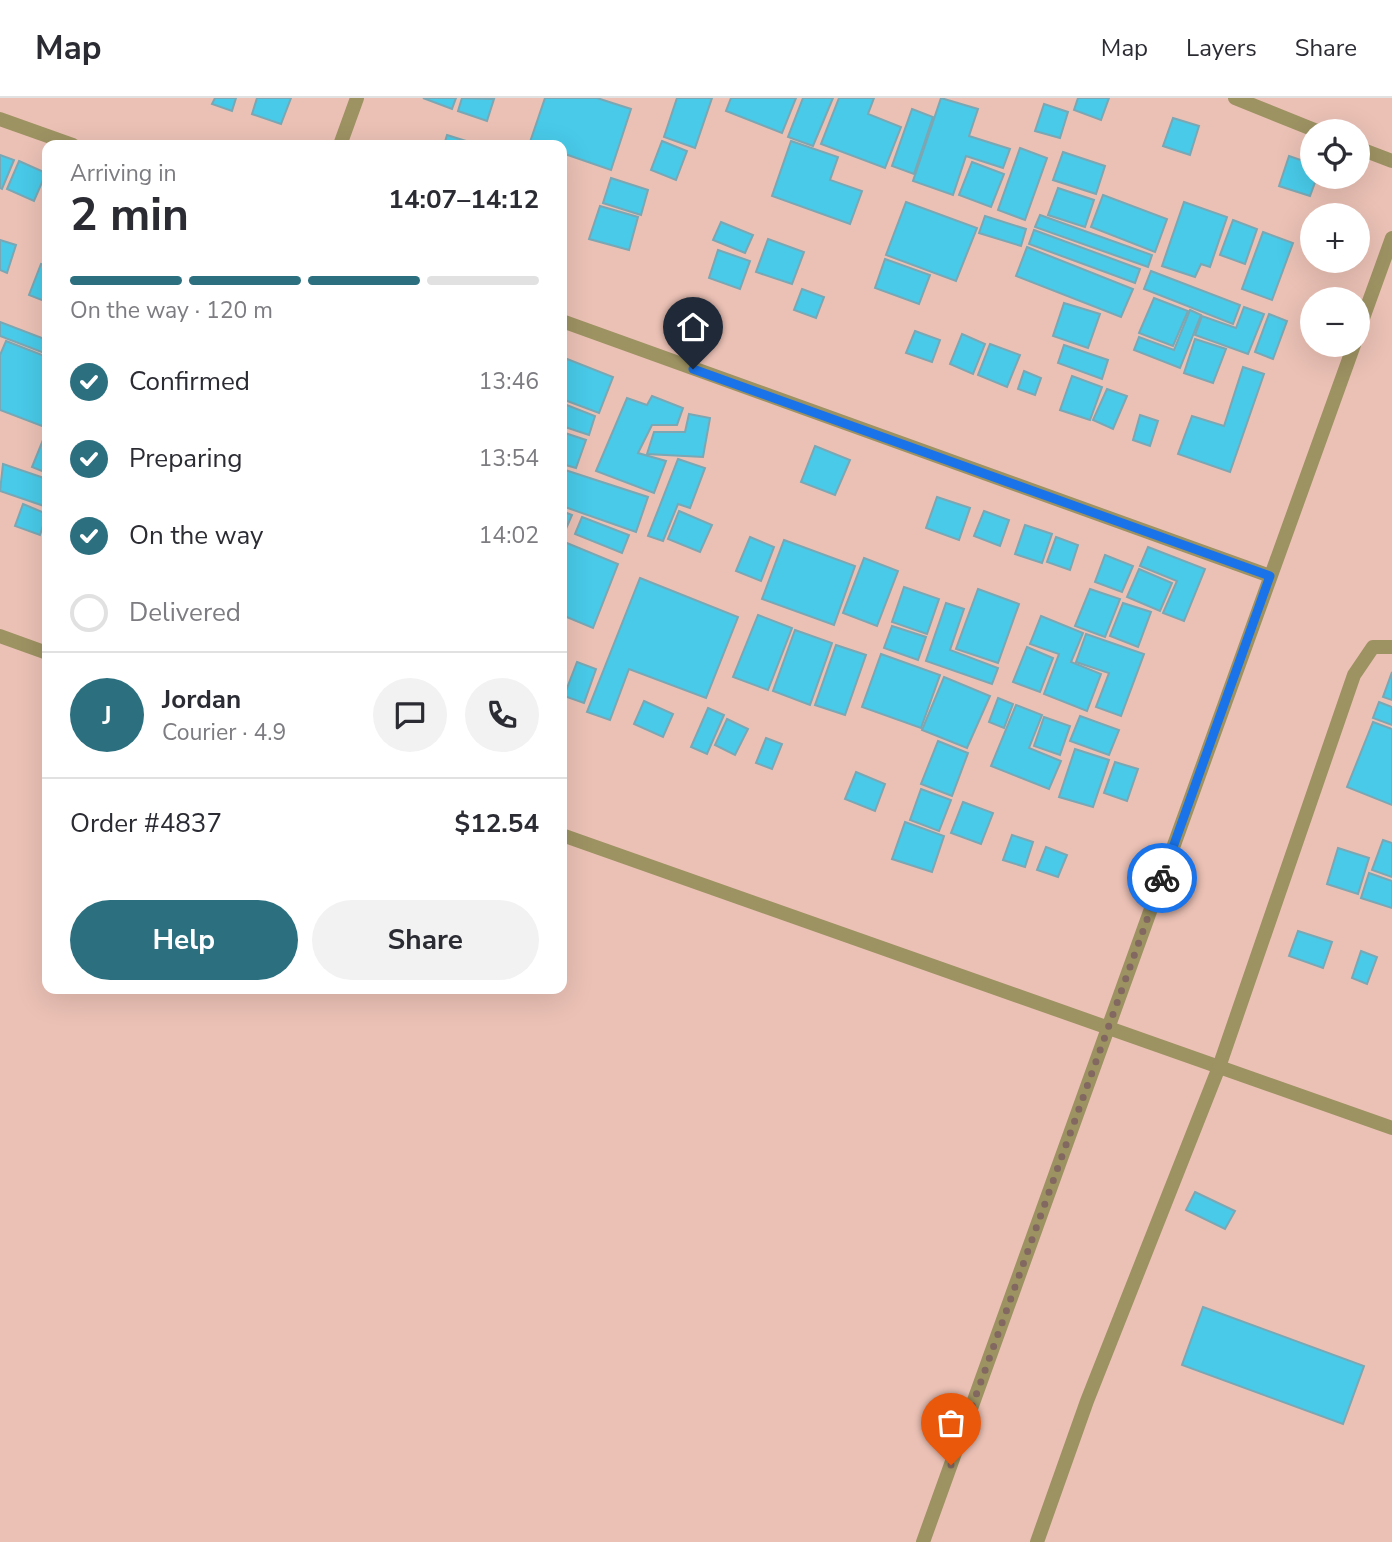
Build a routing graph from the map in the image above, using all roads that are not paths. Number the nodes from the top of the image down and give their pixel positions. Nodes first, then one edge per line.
1 (357, 98) edge
2 (1234, 98) edge
3 (0, 119) edge
4 (1300, 124) edge
5 (59, 140) edge
6 (342, 140) edge
7 (1370, 153) edge
8 (1392, 161) edge
9 (1392, 238) edge
10 (1370, 299) edge
11 (567, 323) edge
12 (1349, 357) edge
13 (1270, 576) junction
14 (0, 636) edge
15 (1392, 647) edge
16 (42, 651) edge
17 (567, 837) edge
18 (1108, 1028) junction
19 (1219, 1067) junction
20 (1392, 1128) edge
21 (923, 1542) edge
22 (1037, 1542) edge

1 - 6 street
2 - 4 street
3 - 5 street
7 - 8 street
9 - 10 street
11 - 13 street
12 - 13 street
13 - 18 street
14 - 16 street
15 - 19 street
17 - 18 street
18 - 19 street
18 - 21 street
19 - 20 street
19 - 22 street

